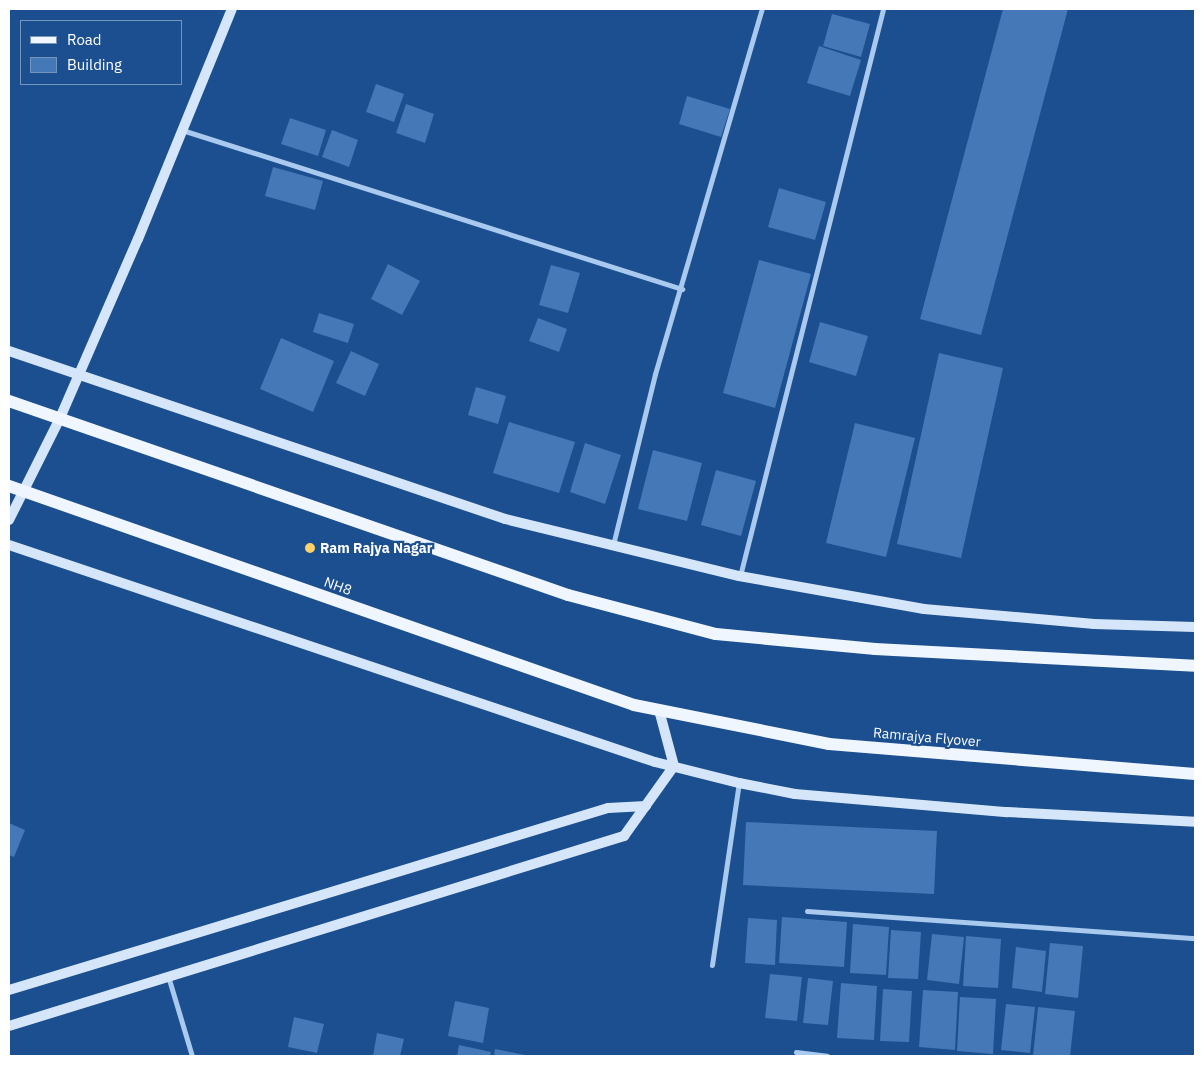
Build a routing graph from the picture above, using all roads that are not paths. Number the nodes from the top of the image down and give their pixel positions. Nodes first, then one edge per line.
1 (232, 9) edge
2 (762, 9) edge
3 (883, 9) edge
4 (180, 130) junction
5 (682, 288) junction
6 (9, 351) edge
7 (79, 374) junction
8 (9, 401) edge
9 (60, 418) junction
10 (9, 486) edge
11 (24, 491) junction
12 (9, 520) edge
13 (9, 545) edge
14 (613, 546) junction
15 (740, 576) junction
16 (1195, 627) edge
17 (1195, 666) edge
18 (659, 710) junction
19 (674, 766) junction
20 (1195, 774) edge
21 (742, 784) junction
22 (646, 806) junction
23 (1195, 822) edge
24 (807, 911) dead end
25 (1195, 938) edge
26 (712, 965) dead end
27 (168, 976) junction
28 (9, 990) edge
29 (9, 1026) edge
30 (796, 1052) dead end
31 (192, 1056) edge
32 (827, 1056) edge

1 - 4 street
2 - 5 street
3 - 15 street
4 - 5 street
4 - 7 street
5 - 14 street
6 - 7 street
7 - 9 street
7 - 14 street
8 - 9 main road
9 - 11 street
9 - 17 main road
10 - 11 main road, NH8
11 - 12 street
11 - 18 main road, NH8
13 - 19 street
14 - 15 street
15 - 16 street
18 - 19 street
18 - 20 main road, Ramrajya Flyover
19 - 21 street
19 - 22 street
21 - 23 street
21 - 26 street
22 - 27 street
22 - 28 street
24 - 25 street
27 - 29 street
27 - 31 street
30 - 32 street

